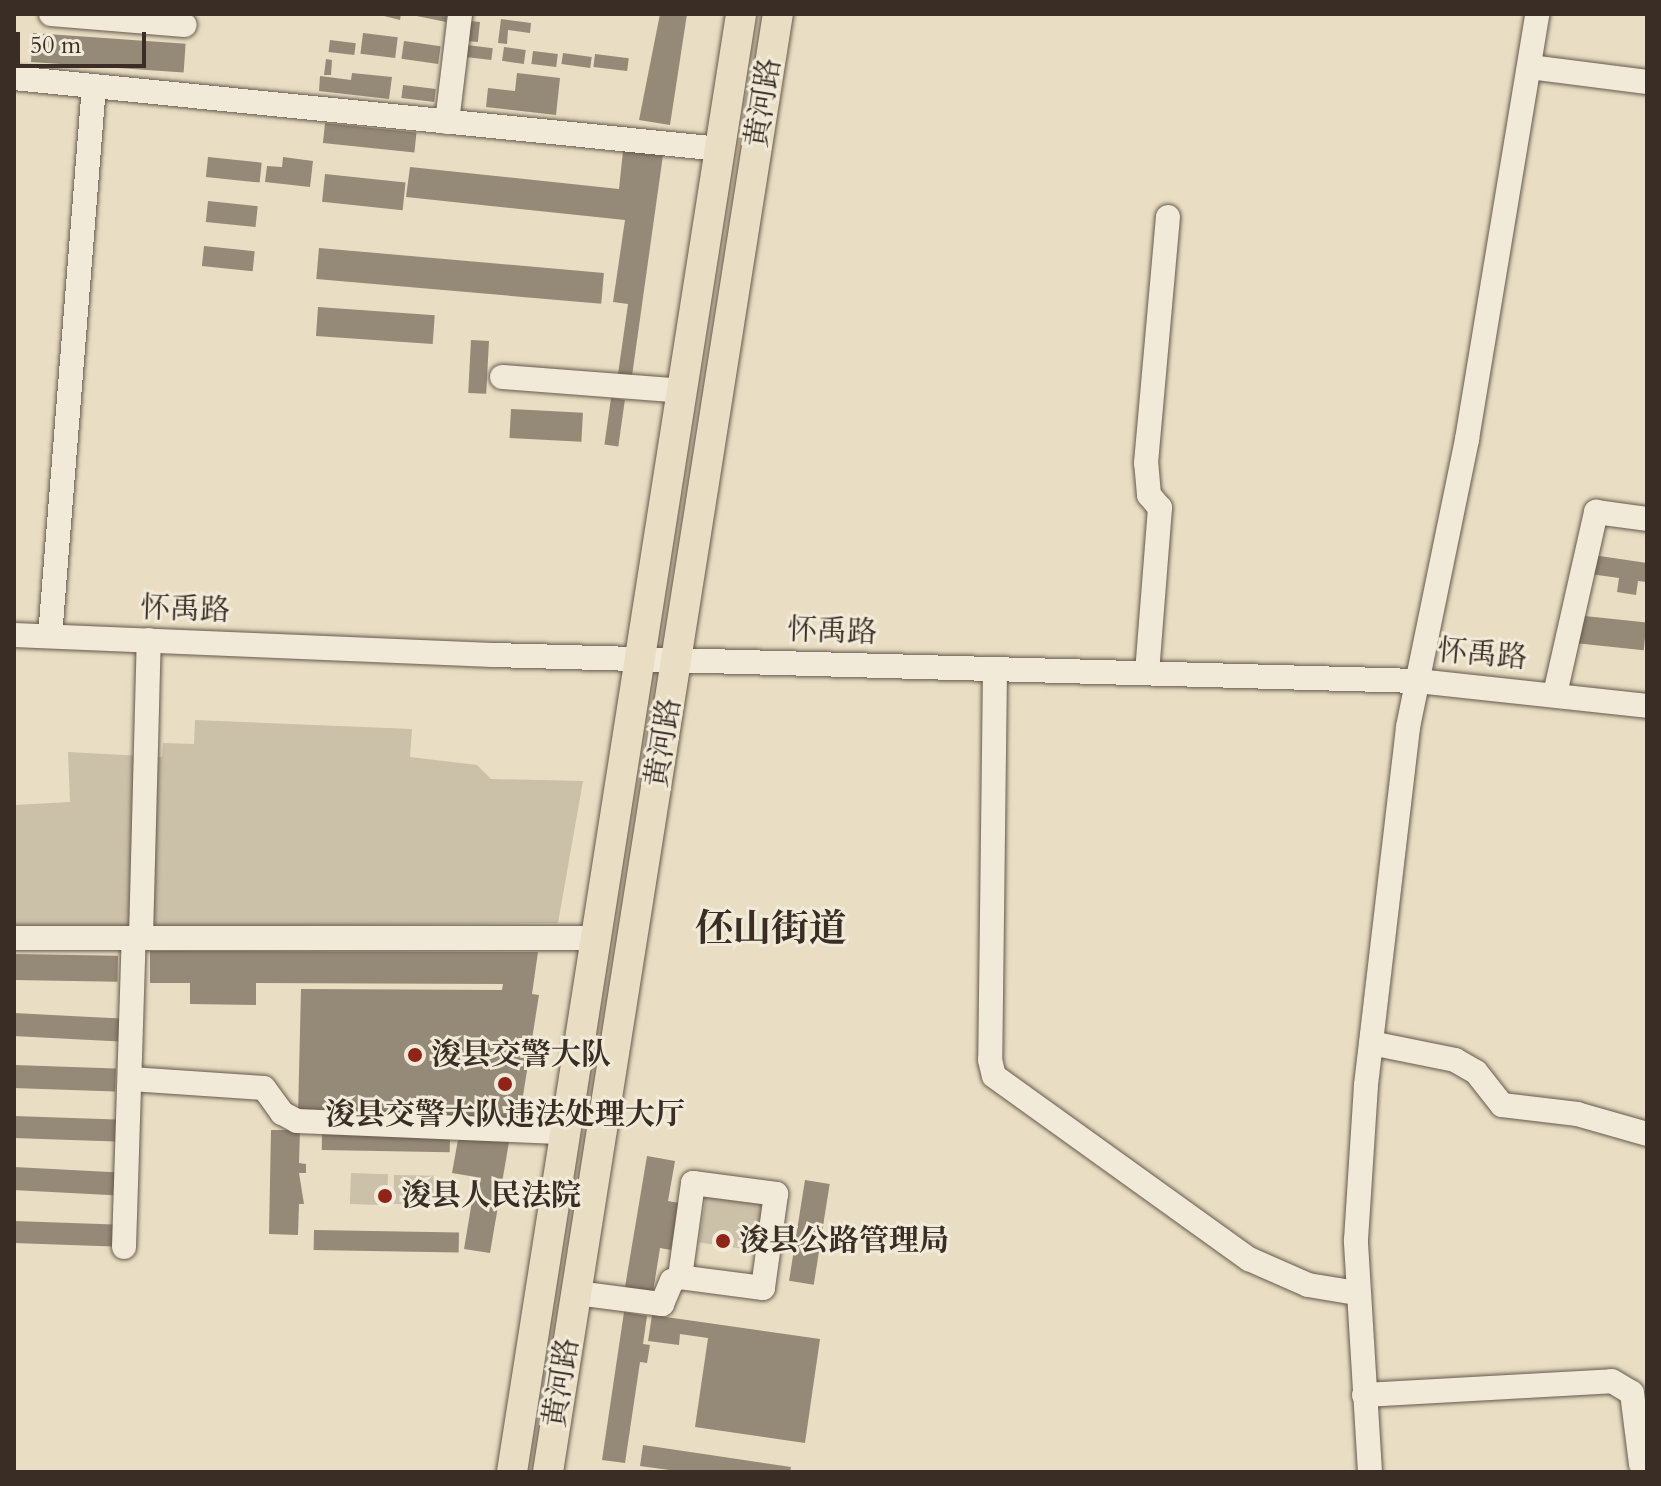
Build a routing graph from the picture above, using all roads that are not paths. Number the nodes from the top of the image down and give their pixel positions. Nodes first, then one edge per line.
1 (51, 14) edge
2 (460, 14) edge
3 (741, 14) edge
4 (778, 14) edge
5 (1537, 14) edge
6 (185, 25) dead end
7 (1530, 67) junction
8 (14, 78) edge
9 (1647, 82) edge
10 (94, 86) junction
11 (447, 122) junction
12 (720, 149) junction
13 (1168, 217) dead end
14 (502, 377) dead end
15 (682, 391) junction
16 (1647, 519) edge
17 (14, 635) edge
18 (50, 636) junction
19 (149, 640) junction
20 (640, 659) junction
21 (677, 660) junction
22 (995, 669) junction
23 (1147, 673) junction
24 (1418, 681) junction
25 (1555, 694) junction
26 (1647, 706) edge
27 (138, 937) junction
28 (14, 938) edge
29 (596, 938) junction
30 (1371, 1043) junction
31 (131, 1079) junction
32 (565, 1132) junction
33 (1647, 1134) edge
34 (124, 1247) dead end
35 (680, 1277) junction
36 (577, 1293) junction
37 (1357, 1293) junction
38 (1364, 1395) junction
39 (1641, 1464) dead end
40 (512, 1472) edge
41 (548, 1472) edge
42 (1370, 1472) edge

1 - 6 street
2 - 11 street
3 - 12 main road, 黄河路
4 - 21 main road, 黄河路
5 - 7 street
7 - 9 street
7 - 24 street
8 - 10 street
10 - 11 street
10 - 18 street
11 - 12 street
12 - 15 main road, 黄河路
13 - 23 street
14 - 15 street
15 - 20 main road, 黄河路
16 - 25 street
17 - 18 street, 怀禹路
18 - 19 street, 怀禹路
19 - 20 street, 怀禹路
19 - 27 street
20 - 21 street, 怀禹路
20 - 29 main road, 黄河路
21 - 22 street, 怀禹路
21 - 36 main road, 黄河路
22 - 23 street, 怀禹路
22 - 37 street
23 - 24 street, 怀禹路
24 - 25 street, 怀禹路
24 - 30 street
25 - 26 street, 怀禹路
27 - 28 street
27 - 29 street
27 - 31 street
29 - 32 main road, 黄河路
30 - 33 street
30 - 37 street
31 - 32 street
31 - 34 street
32 - 40 main road, 黄河路
35 - 35 street
35 - 36 street
36 - 41 main road, 黄河路
37 - 38 street
38 - 39 street
38 - 42 street

